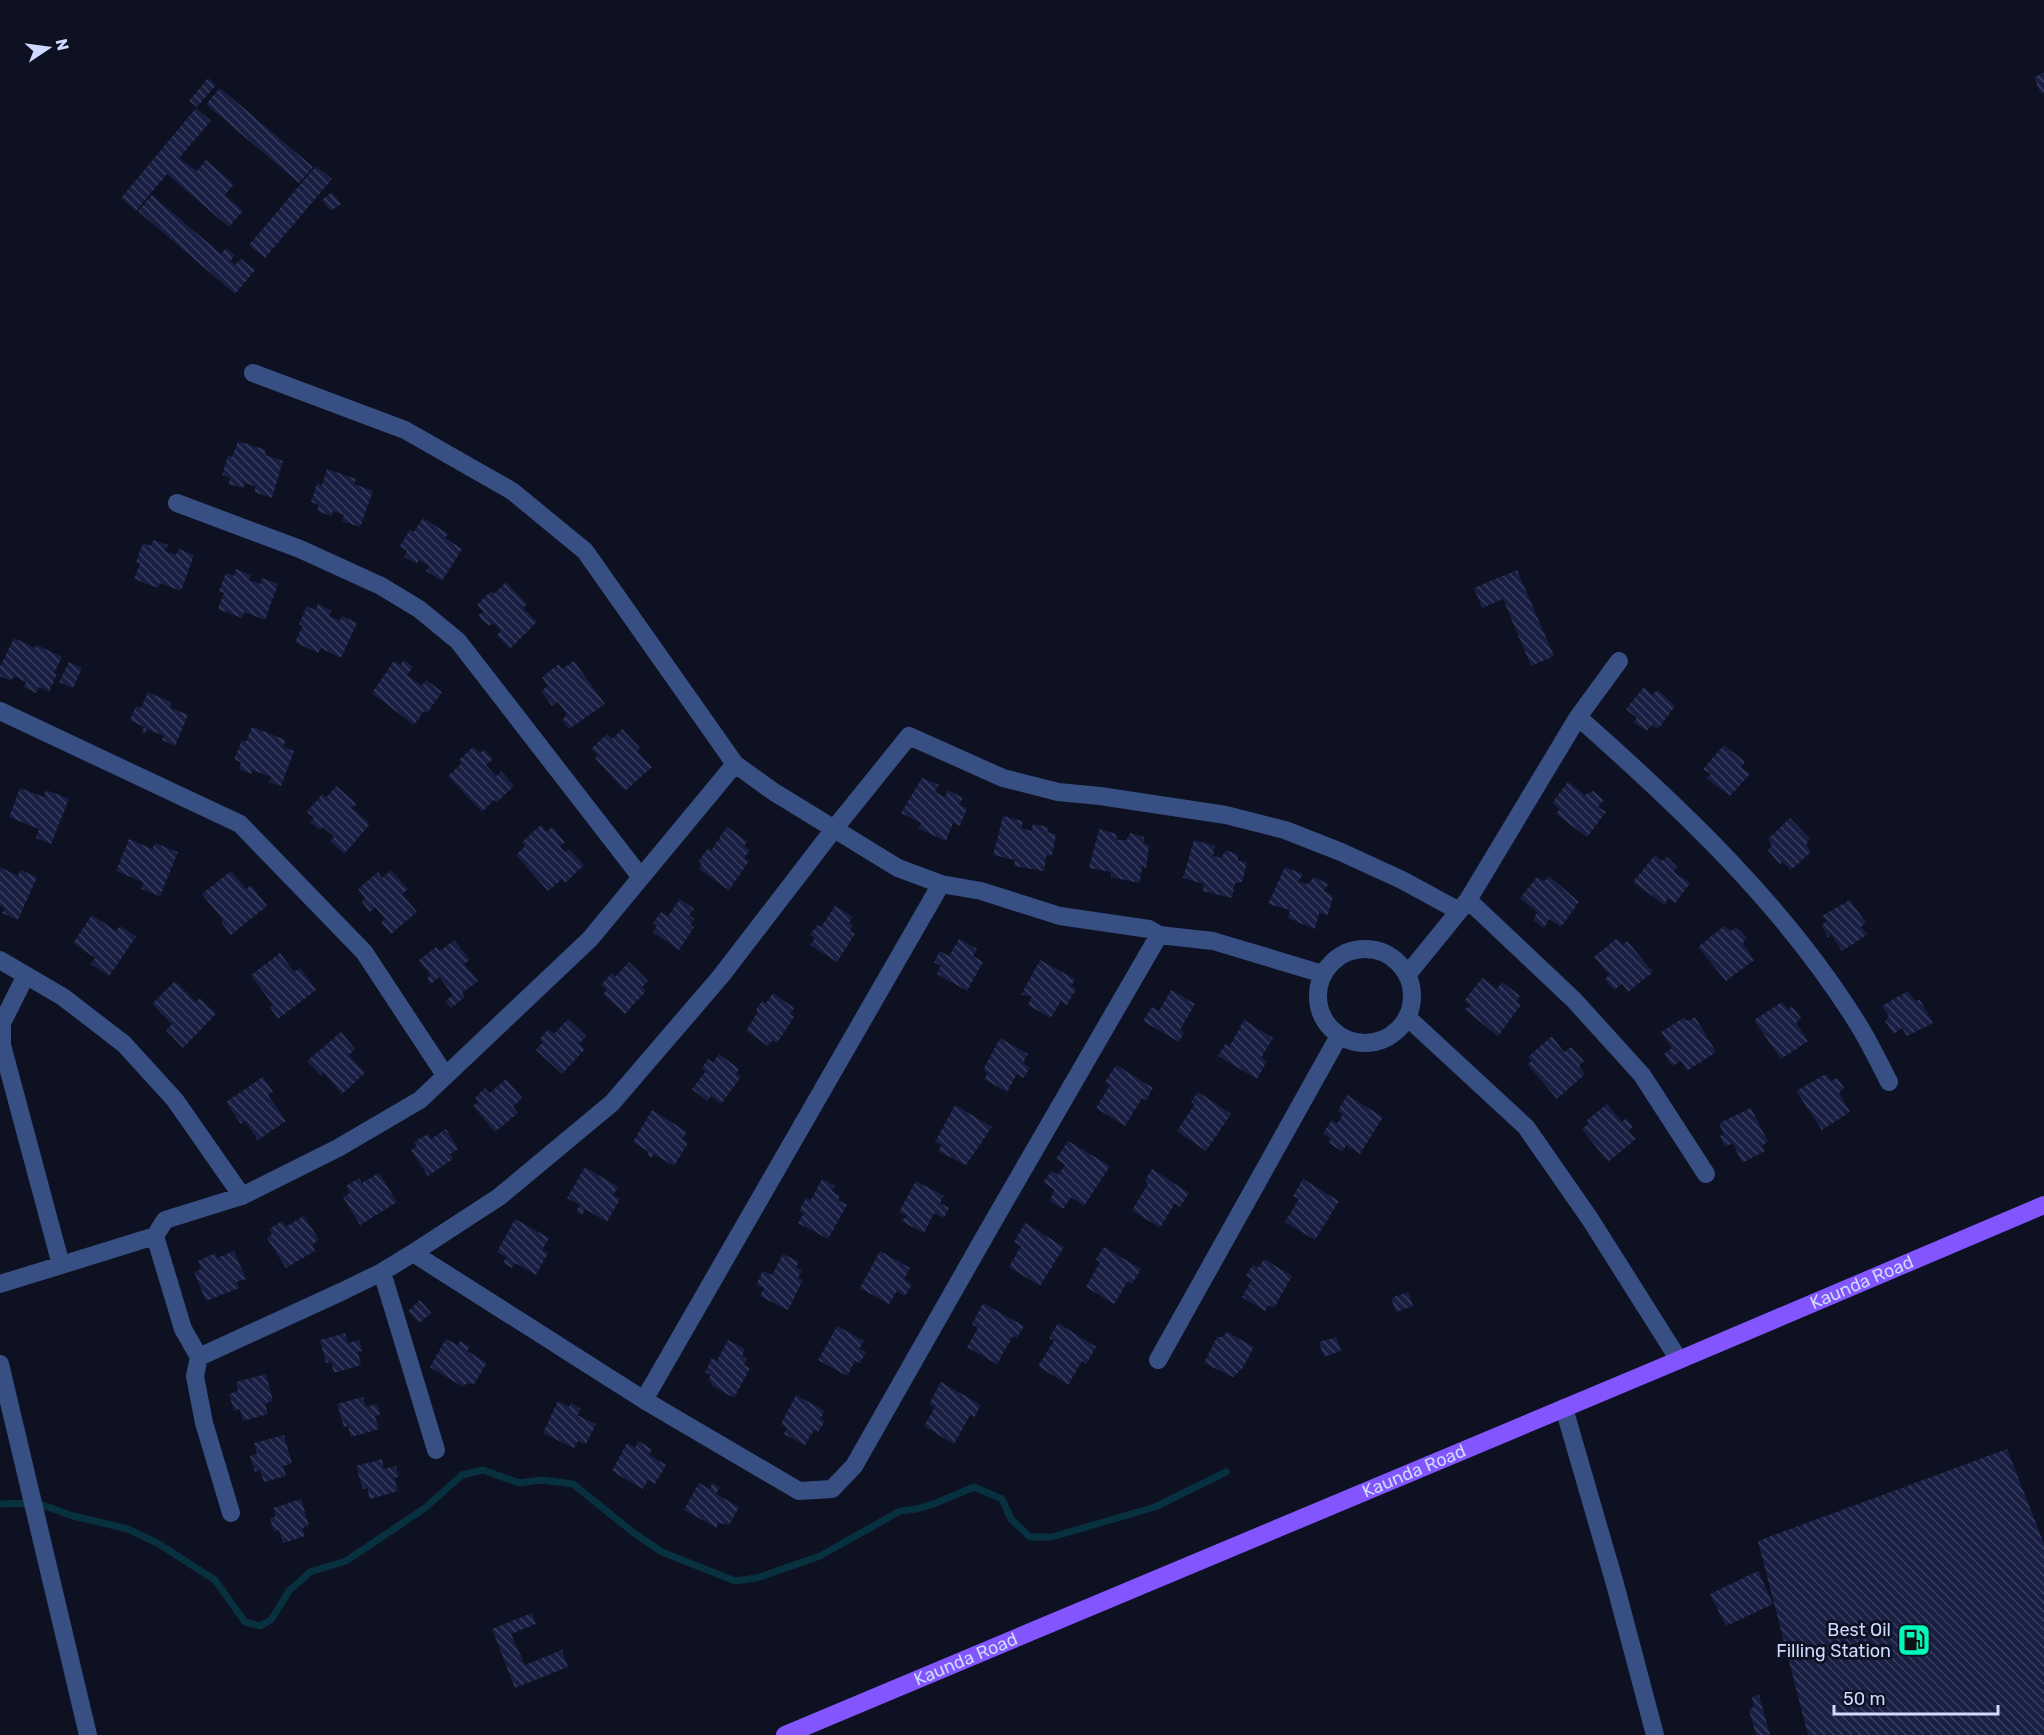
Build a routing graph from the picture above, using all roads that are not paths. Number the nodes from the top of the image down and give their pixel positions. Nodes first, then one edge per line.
1 (253, 373) dead end
2 (177, 503) dead end
3 (1619, 661) dead end
4 (0, 711) edge
5 (1578, 717) junction
6 (735, 764) junction
7 (834, 829) junction
8 (640, 876) junction
9 (941, 884) junction
10 (1463, 906) junction
11 (1159, 935) junction
12 (0, 960) edge
13 (1323, 974) junction
14 (26, 975) junction
15 (1407, 975) junction
16 (1408, 1018) junction
17 (1339, 1036) junction
18 (445, 1075) junction
19 (1888, 1082) dead end
20 (1706, 1174) dead end
21 (242, 1196) junction
22 (2044, 1205) edge
23 (154, 1236) junction
24 (413, 1253) junction
25 (61, 1265) junction
26 (382, 1272) junction
27 (0, 1284) edge
28 (199, 1357) junction
29 (1158, 1360) dead end
30 (1679, 1360) junction
31 (0, 1364) edge
32 (644, 1400) junction
33 (1564, 1408) junction
34 (436, 1450) dead end
35 (231, 1513) dead end
36 (88, 1735) edge
37 (785, 1735) edge
38 (1655, 1735) edge

1 - 6 street
2 - 8 street
3 - 5 street
4 - 18 street
5 - 10 street
5 - 19 street
6 - 7 street
6 - 8 street
7 - 9 street
7 - 10 street
7 - 24 street
8 - 18 street
9 - 11 street
9 - 32 street
10 - 15 street
10 - 20 street
11 - 13 street
11 - 32 street
12 - 14 street
13 - 15 street
13 - 17 street
14 - 21 street
14 - 25 street
15 - 16 street
16 - 17 street
16 - 30 street
17 - 29 street
18 - 21 street
21 - 23 street
22 - 30 main road, Kaunda Road
23 - 25 street
23 - 28 street
24 - 26 street
24 - 32 street
25 - 27 street
26 - 28 street
26 - 34 street
28 - 35 street
30 - 33 main road, Kaunda Road
31 - 36 street
33 - 37 main road, Kaunda Road
33 - 38 street

